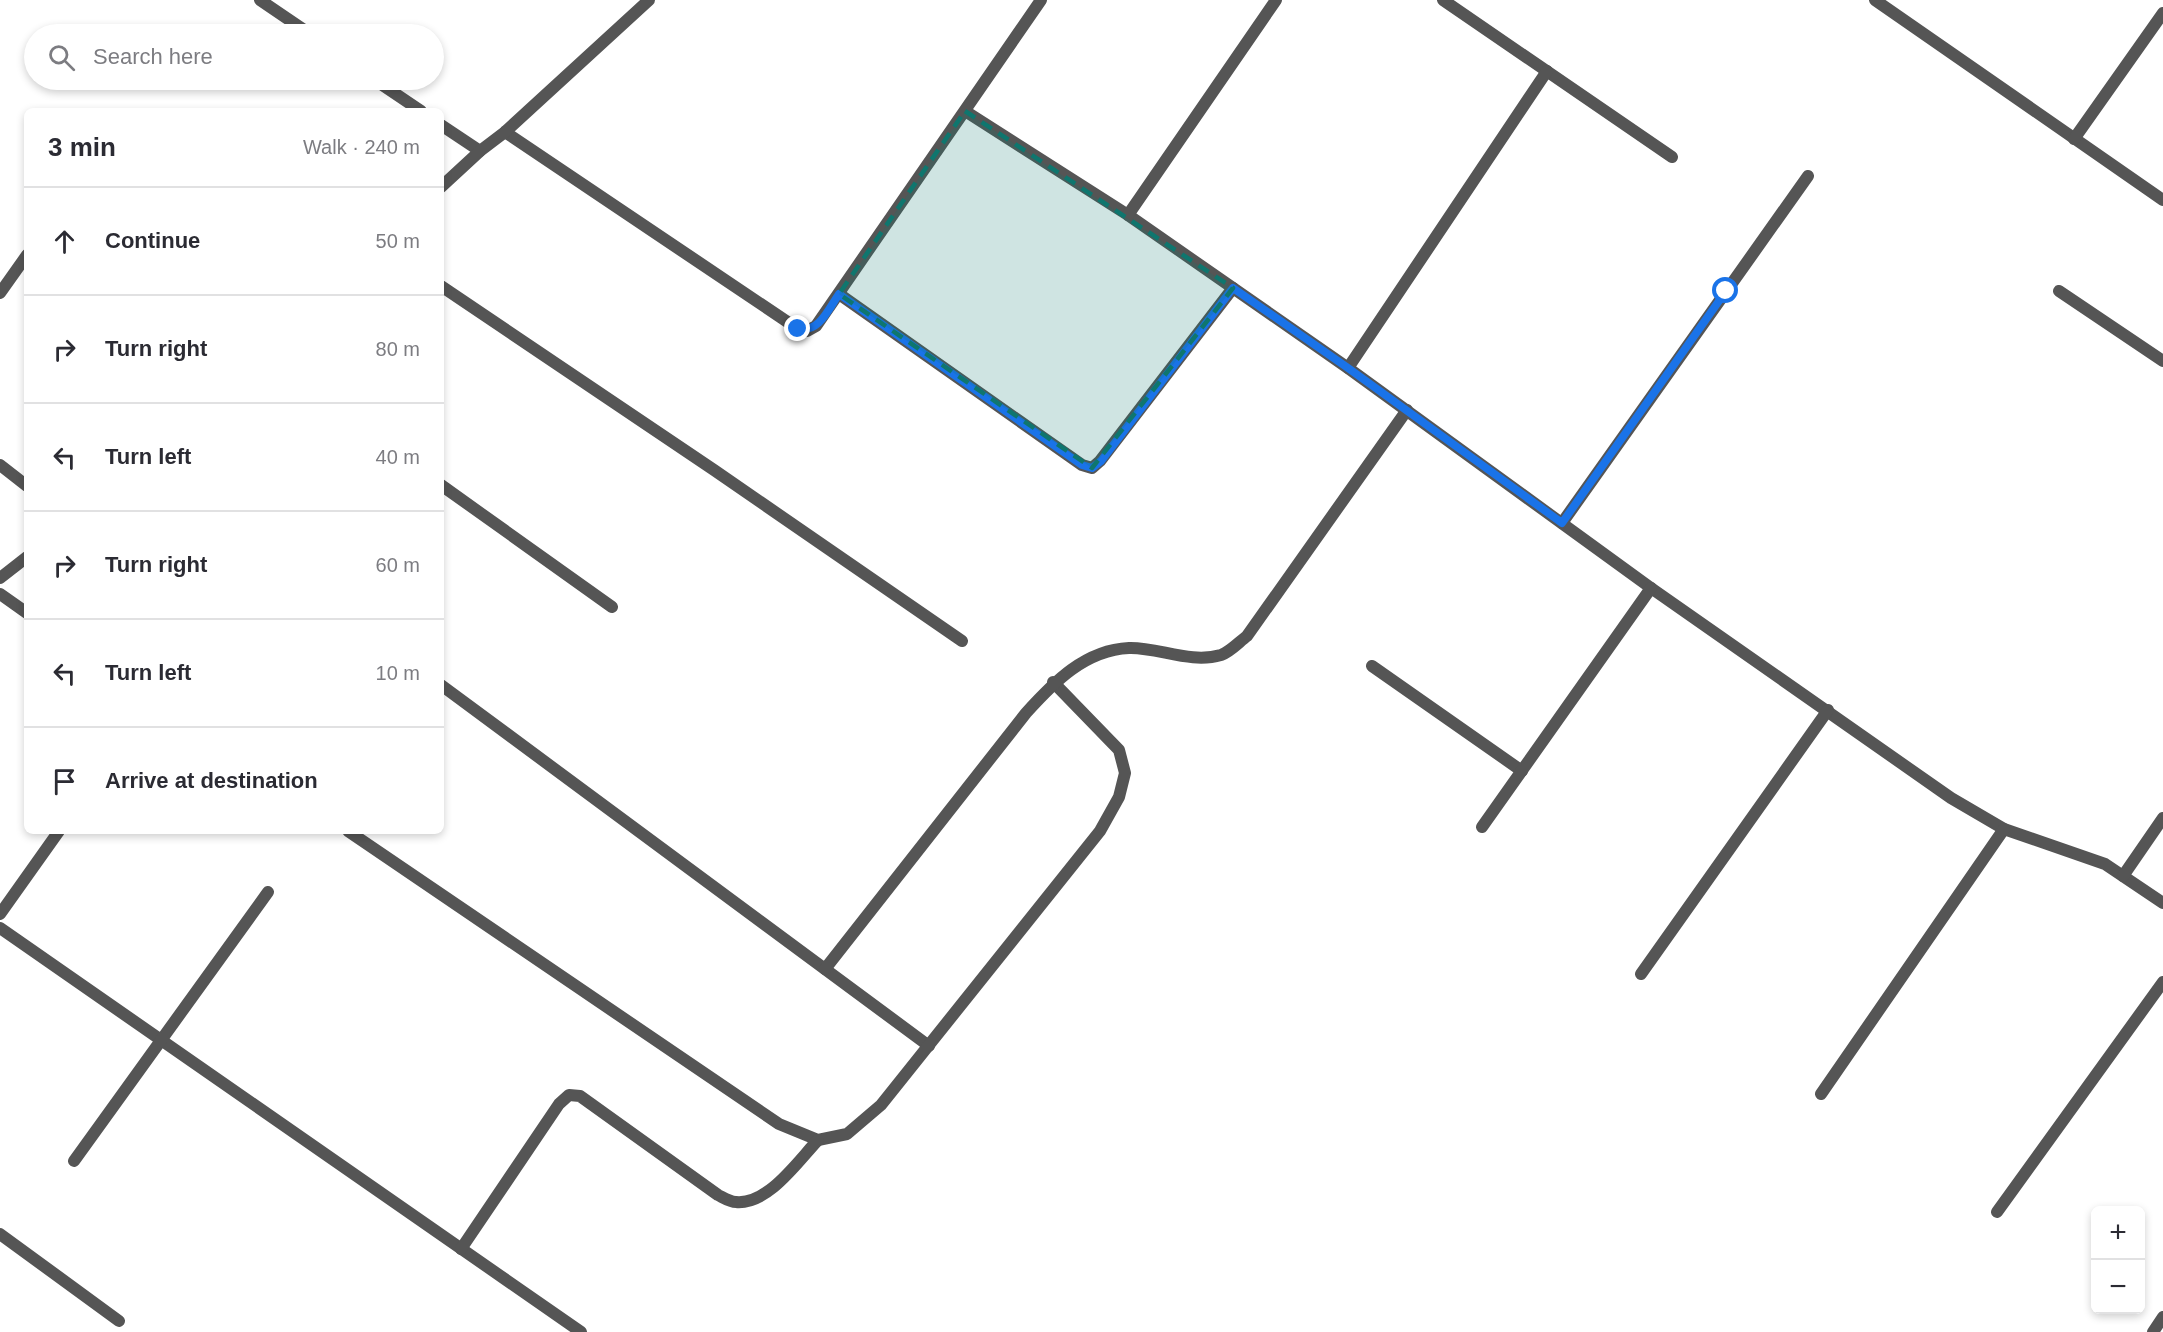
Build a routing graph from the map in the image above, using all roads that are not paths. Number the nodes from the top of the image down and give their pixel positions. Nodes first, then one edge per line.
1 (260, 0) edge
2 (1041, 0) edge
3 (1276, 0) edge
4 (1443, 0) edge
5 (1875, 0) edge
6 (643, 2) edge
7 (2163, 13) edge
8 (295, 24) edge
9 (1547, 71) junction
10 (390, 90) edge
11 (417, 108) edge
12 (965, 111) junction
13 (444, 127) edge
14 (505, 132) junction
15 (2074, 139) junction
16 (480, 152) junction
17 (1672, 157) dead end
18 (1808, 176) dead end
19 (444, 184) edge
20 (2163, 200) edge
21 (1128, 215) junction
22 (24, 259) edge
23 (444, 288) edge
24 (1233, 288) junction
25 (2060, 291) dead end
26 (0, 293) edge
27 (839, 294) junction
28 (2163, 362) edge
29 (1348, 368) junction
30 (1407, 410) junction
31 (0, 465) edge
32 (24, 484) edge
33 (444, 487) edge
34 (1562, 523) junction
35 (24, 559) edge
36 (0, 578) edge
37 (1651, 588) junction
38 (0, 594) edge
39 (612, 607) dead end
40 (24, 611) edge
41 (962, 641) dead end
42 (1372, 666) dead end
43 (1053, 682) junction
44 (444, 687) edge
45 (1828, 710) junction
46 (1522, 771) junction
47 (2163, 818) edge
48 (1482, 827) dead end
49 (2004, 829) junction
50 (57, 834) edge
51 (352, 834) edge
52 (2123, 876) junction
53 (268, 892) dead end
54 (2163, 903) edge
55 (0, 914) edge
56 (0, 928) edge
57 (825, 969) junction
58 (1641, 974) dead end
59 (2163, 982) edge
60 (162, 1041) junction
61 (929, 1046) junction
62 (1821, 1094) dead end
63 (818, 1140) junction
64 (75, 1161) dead end
65 (1997, 1212) dead end
66 (0, 1234) edge
67 (461, 1249) junction
68 (2163, 1317) edge
69 (119, 1321) dead end
70 (581, 1332) edge
71 (2153, 1332) edge

1 - 8 street
2 - 12 street
3 - 21 street
4 - 9 street
5 - 15 street
6 - 14 street
7 - 15 street
9 - 17 street
9 - 29 street
10 - 11 street
12 - 21 street
12 - 27 street
13 - 16 street
14 - 16 street
14 - 27 street
15 - 20 street
16 - 19 street
18 - 34 street
21 - 24 street
22 - 26 street
23 - 41 street
24 - 27 street
24 - 29 street
25 - 28 street
29 - 30 street
30 - 34 street
30 - 43 street
31 - 32 street
33 - 39 street
34 - 37 street
35 - 36 street
37 - 45 street
37 - 46 street
38 - 40 street
42 - 46 street
43 - 57 street
43 - 61 street
44 - 57 street
45 - 49 street
45 - 58 street
46 - 48 street
47 - 52 street
49 - 52 street
49 - 62 street
50 - 55 street
51 - 63 street
52 - 54 street
53 - 60 street
56 - 60 street
57 - 61 street
59 - 65 street
60 - 64 street
60 - 67 street
61 - 63 street
63 - 67 street
66 - 69 street
67 - 70 street
68 - 71 street

